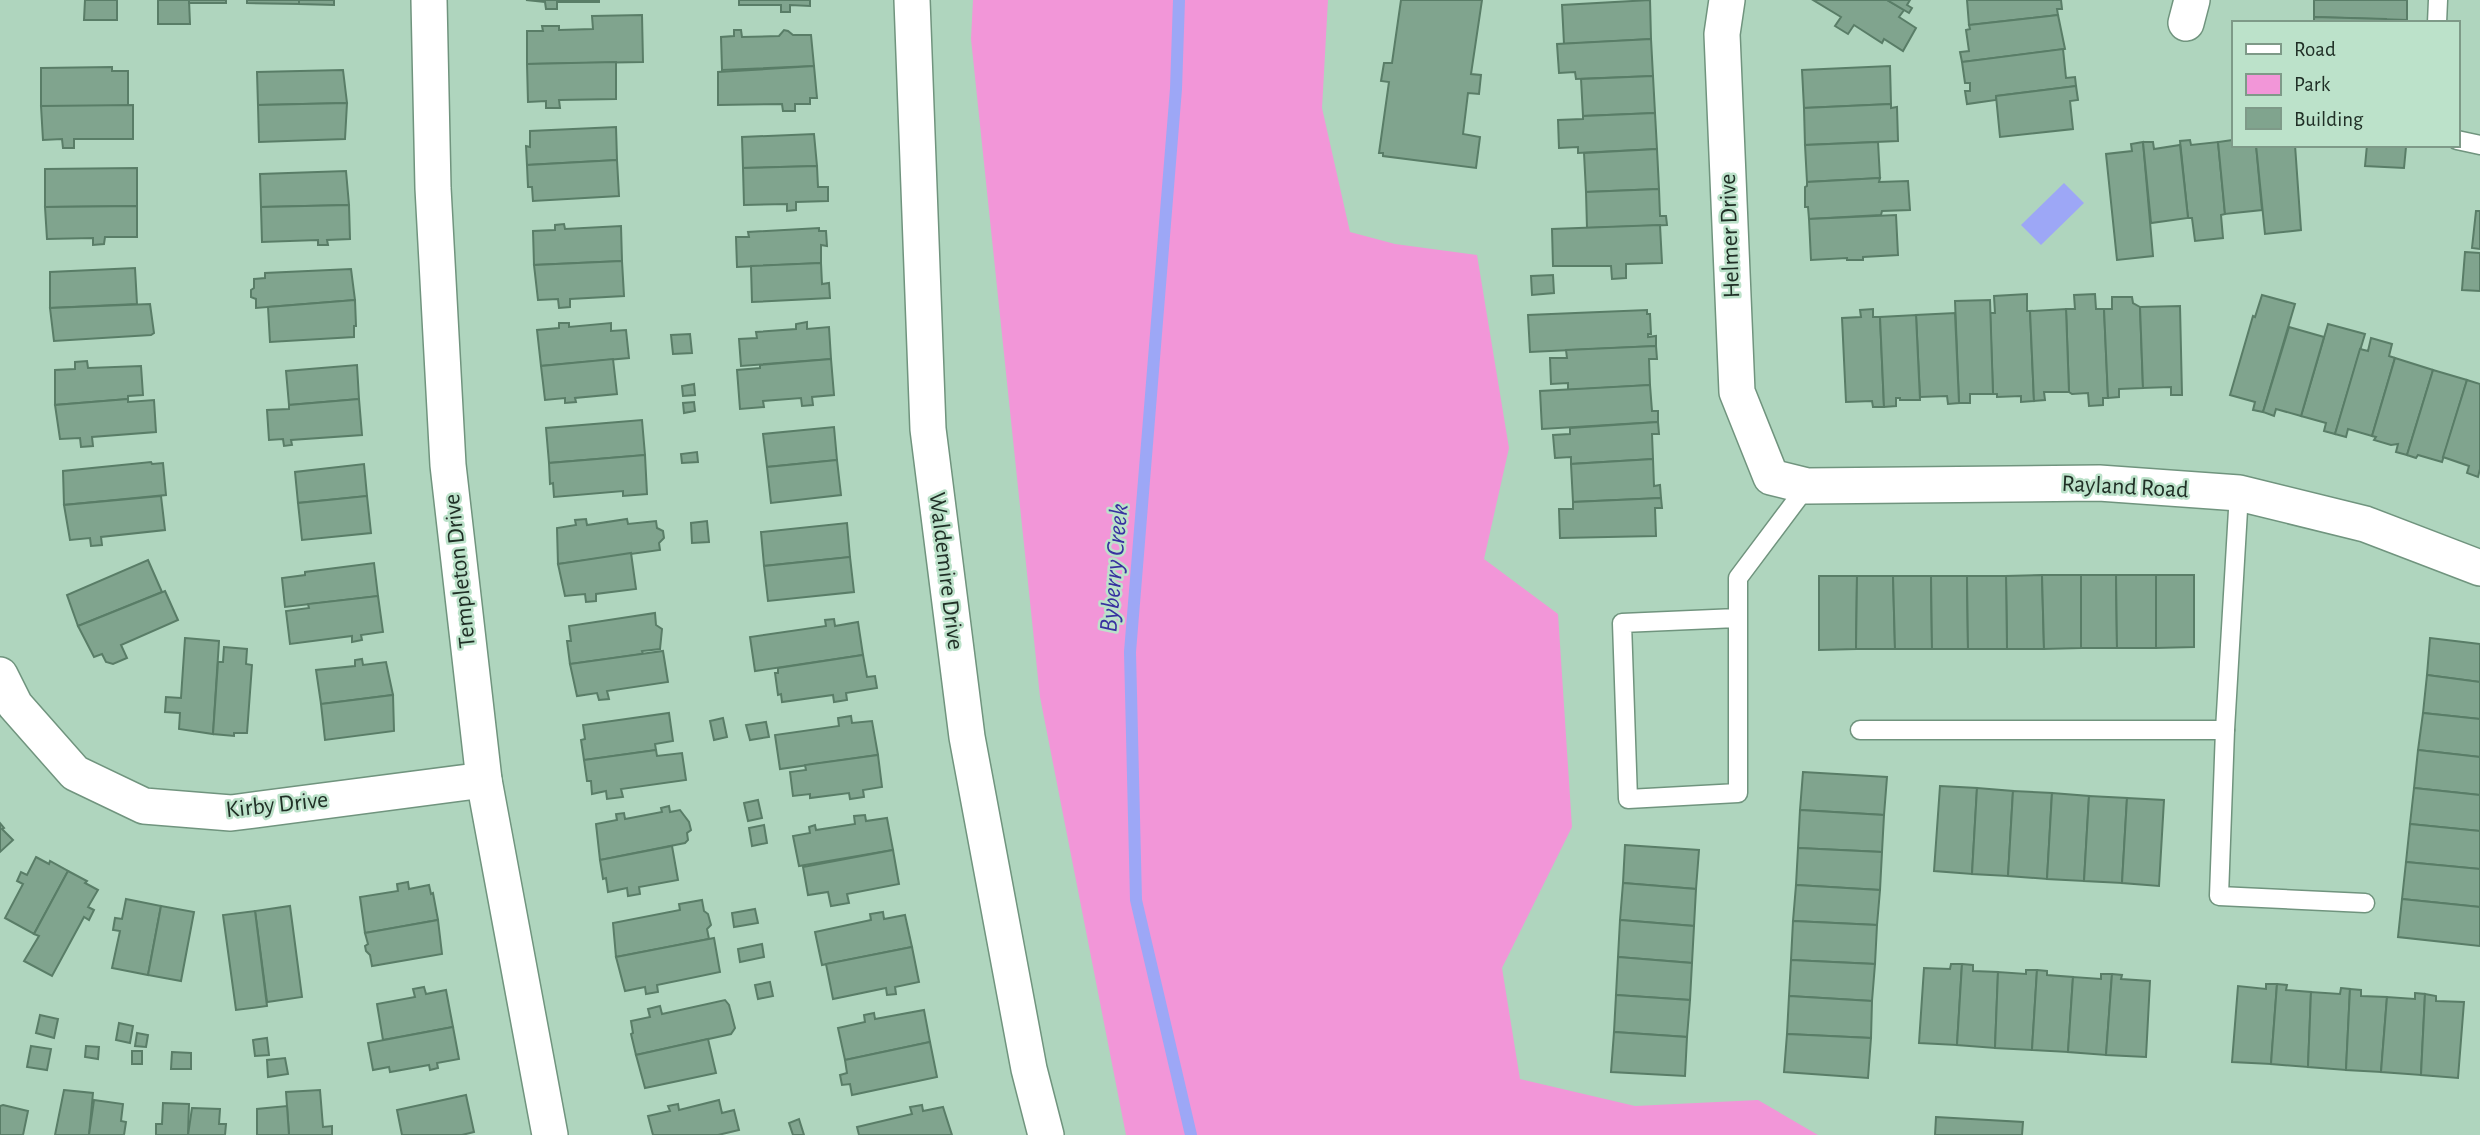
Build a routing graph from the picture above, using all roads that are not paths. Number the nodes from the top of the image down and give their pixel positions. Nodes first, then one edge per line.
1 (429, 0) edge
2 (912, 0) edge
3 (1727, 0) edge
4 (2438, 0) edge
5 (2437, 21) edge
6 (2459, 140) edge
7 (2480, 145) edge
8 (1766, 466) joint
9 (1807, 486) junction
10 (2239, 494) junction
11 (2480, 568) edge
12 (1737, 618) junction
13 (0, 675) edge
14 (1860, 730) dead end
15 (2225, 730) junction
16 (484, 780) junction
17 (2365, 903) dead end
18 (550, 1135) edge
19 (1046, 1135) edge

1 - 16 street, Templeton Drive
2 - 19 street, Waldemire Drive
3 - 8 street, Helmer Drive
4 - 5 lane
6 - 7 lane
8 - 9 street, Rayland Road
9 - 10 street, Rayland Road
9 - 12 lane
10 - 11 street, Rayland Road
10 - 15 lane
12 - 12 lane
13 - 16 street, Kirby Drive
14 - 15 lane
15 - 17 lane
16 - 18 street, Templeton Drive

